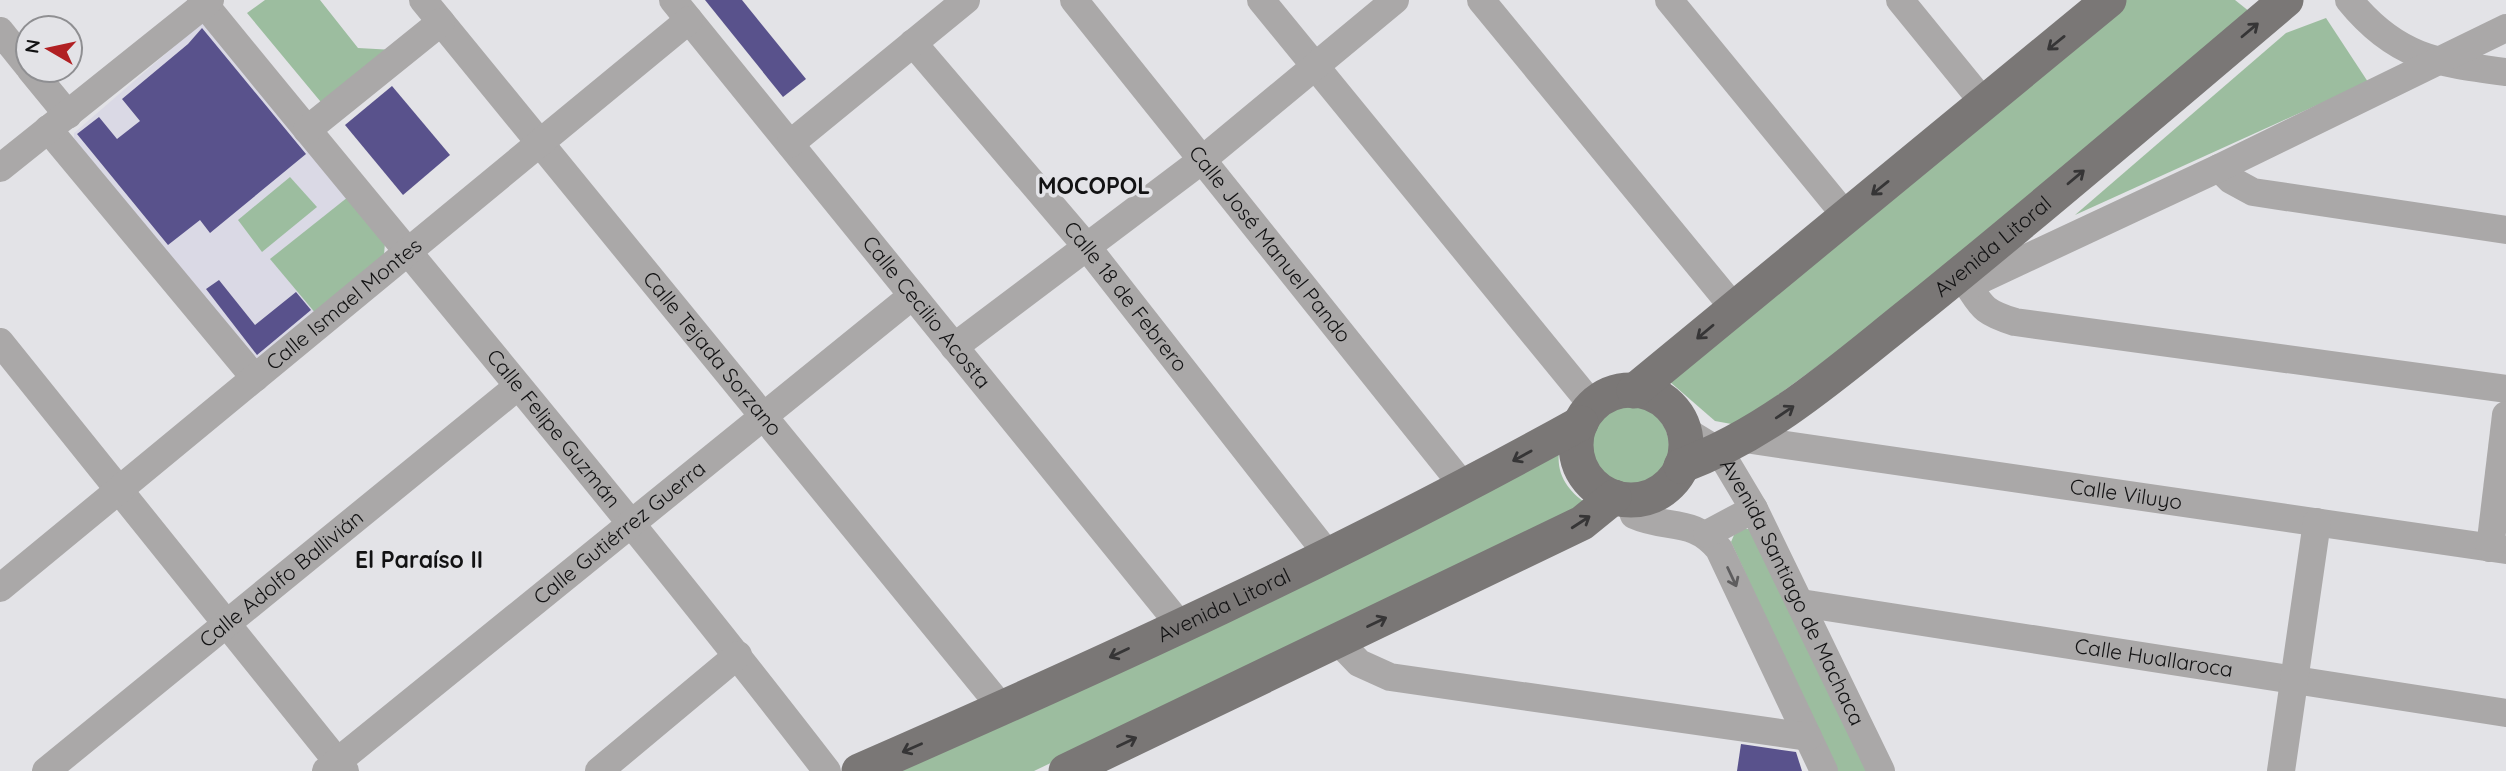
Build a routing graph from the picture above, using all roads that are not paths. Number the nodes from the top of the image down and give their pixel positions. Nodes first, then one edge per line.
1 (423, 0) edge
2 (966, 0) edge
3 (1074, 0) edge
4 (1261, 0) edge
5 (1395, 0) edge
6 (1481, 0) edge
7 (1669, 0) edge
8 (1900, 0) edge
9 (2109, 0) edge
10 (2286, 0) edge
11 (2349, 0) edge
12 (205, 1) edge
13 (681, 10) edge
14 (440, 22) junction
15 (2506, 28) edge
16 (0, 31) edge
17 (913, 43) junction
18 (14, 48) edge
19 (2438, 63) junction
20 (1315, 66) junction
21 (2506, 72) edge
22 (39, 84) edge
23 (1984, 103) junction
24 (58, 122) junction
25 (307, 130) junction
26 (540, 143) junction
27 (790, 144) junction
28 (1202, 160) junction
29 (0, 168) edge
30 (2219, 168) junction
31 (1846, 216) junction
32 (2506, 230) edge
33 (1087, 247) junction
34 (407, 253) junction
35 (1964, 280) junction
36 (912, 296) junction
37 (1734, 308) junction
38 (0, 342) edge
39 (954, 347) junction
40 (255, 378) junction
41 (517, 387) junction
42 (2506, 389) edge
43 (1634, 391) junction
44 (1587, 415) junction
45 (2506, 415) edge
46 (763, 416) junction
47 (1684, 430) junction
48 (1732, 445) junction
49 (1681, 466) junction
50 (1465, 488) junction
51 (119, 490) junction
52 (1621, 498) junction
53 (1754, 509) junction
54 (2317, 522) junction
55 (632, 523) junction
56 (1707, 534) junction
57 (2498, 549) edge
58 (1329, 556) junction
59 (0, 588) edge
60 (1801, 603) junction
61 (227, 625) junction
62 (1180, 625) junction
63 (1338, 641) junction
64 (738, 655) junction
65 (2294, 679) junction
66 (1002, 708) junction
67 (2506, 713) edge
68 (1808, 737) junction
69 (336, 768) edge
70 (46, 771) edge
71 (599, 771) edge
72 (827, 771) edge
73 (859, 771) edge
74 (1067, 771) edge
75 (1824, 771) edge
76 (1881, 771) edge
77 (2281, 771) edge

1 - 14 street, Calle Tejada Sorzano
2 - 17 street
3 - 28 street, Calle José Manuel Pando
4 - 20 street
5 - 20 street
6 - 37 street
7 - 31 street
8 - 23 street
9 -> 23 main road
35 -> 10 main road, Avenida Litoral
11 - 19 street
12 - 24 street
12 - 25 street, Calle Felipe Guzmán
13 - 26 street, Calle Ismael Montes
13 - 27 street, Calle Cecilio Acosta
14 - 25 street
14 - 26 street, Calle Tejada Sorzano
15 - 19 street
16 - 18 street
17 - 27 street
17 - 33 street, Calle 18 de Febrero
19 - 21 street
19 - 30 street
20 - 28 street
20 - 44 street
22 - 24 street
23 -> 31 main road
24 - 29 street
24 - 40 street
25 - 34 street, Calle Felipe Guzmán
26 - 34 street, Calle Ismael Montes
26 - 46 street, Calle Tejada Sorzano
27 - 36 street, Calle Cecilio Acosta
28 - 33 street
28 - 50 street, Calle José Manuel Pando
30 - 32 street
30 - 35 street
31 - 37 main road
33 - 39 street
33 - 58 street, Calle 18 de Febrero
34 - 40 street, Calle Ismael Montes
34 - 41 street, Calle Felipe Guzmán
35 - 42 street
48 -> 35 main road, Avenida Litoral
36 - 39 street, Calle Cecilio Acosta
36 - 46 street, Calle Gutiérrez Guerra
37 -> 43 main road
38 - 51 street
39 - 62 street, Calle Cecilio Acosta
40 - 51 street, Calle Ismael Montes
41 - 55 street, Calle Felipe Guzmán
41 - 61 street, Calle Adolfo Ballivián
43 - 44 main road
43 - 47 main road
44 -> 50 main road, Avenida Litoral
44 - 52 main road
45 - 57 street
46 - 55 street, Calle Gutiérrez Guerra
46 - 66 street, Calle Tejada Sorzano
47 - 48 street, Avenida Santiago de Machaca
47 - 49 main road
48 - 49 main road, Avenida Litoral
48 - 53 street, Avenida Santiago de Machaca
48 - 54 street, Calle Viluyo
49 - 52 main road
50 - 58 main road, Avenida Litoral
51 - 59 street, Calle Ismael Montes
51 - 61 street
52 - 56 street
63 -> 52 main road
53 - 56 street
53 - 60 street, Avenida Santiago de Machaca
54 - 57 street, Calle Viluyo
54 - 65 street
55 - 64 street, Calle Felipe Guzmán
55 - 69 street, Calle Gutiérrez Guerra
56 -> 68 street
58 - 62 main road, Avenida Litoral
60 - 65 street, Calle Huallaroca
60 - 76 street, Avenida Santiago de Machaca
61 - 69 street
61 - 70 street, Calle Adolfo Ballivián
62 -> 66 main road, Avenida Litoral
63 - 68 street
74 -> 63 main road
64 - 71 street
64 - 72 street, Calle Felipe Guzmán
65 - 67 street, Calle Huallaroca
65 - 77 street
66 -> 73 main road, Avenida Litoral
68 - 75 street

